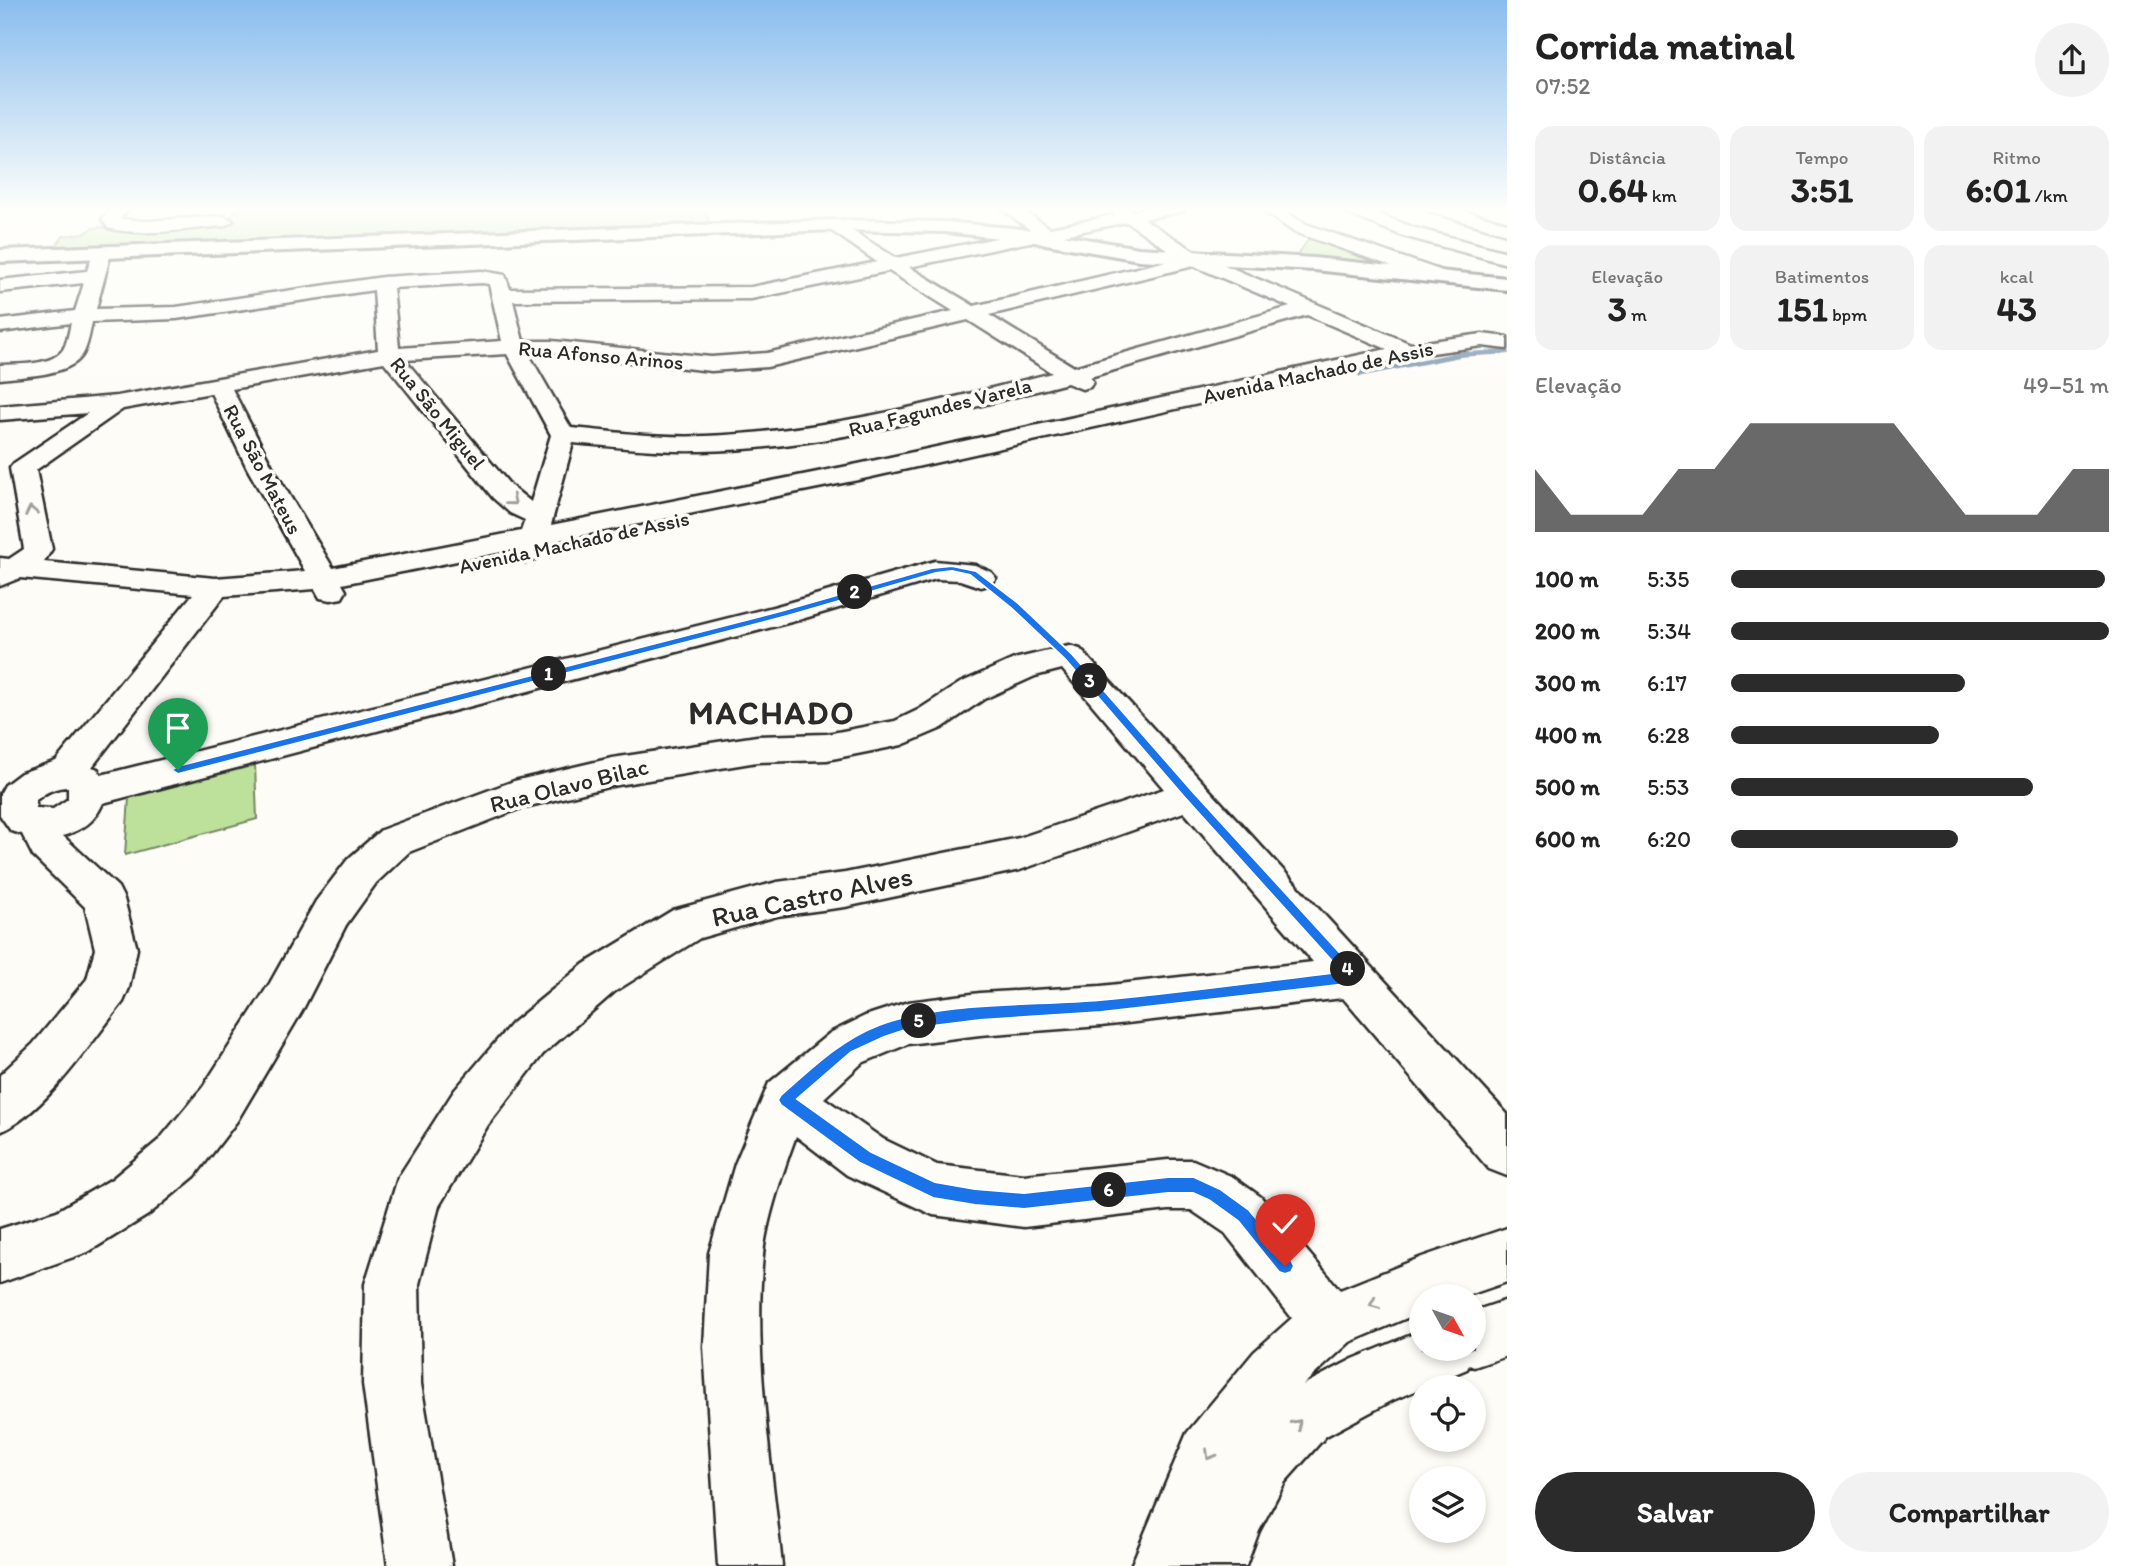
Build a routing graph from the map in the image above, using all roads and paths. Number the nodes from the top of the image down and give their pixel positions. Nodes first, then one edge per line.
1 (57, 280) edge
2 (94, 280) edge
3 (810, 280) edge
4 (917, 280) edge
5 (1117, 280) edge
6 (1244, 280) edge
7 (1470, 280) edge
8 (383, 284) junction
9 (1507, 284) edge
10 (0, 286) edge
11 (498, 287) junction
12 (1308, 307) junction
13 (972, 314) junction
14 (81, 316) junction
15 (0, 326) edge
16 (1507, 343) edge
17 (514, 347) junction
18 (1409, 351) junction
19 (390, 355) junction
20 (1507, 360) edge
21 (1448, 367) dead end
22 (0, 372) edge
23 (1070, 375) junction
24 (218, 384) junction
25 (1329, 390) dead end
26 (117, 403) junction
27 (0, 413) edge
28 (1136, 417) junction
29 (563, 435) junction
30 (11, 468) edge
31 (532, 535) junction
32 (307, 553) junction
33 (4, 574) edge
34 (981, 578) joint
35 (264, 585) junction
36 (328, 585) junction
37 (208, 596) junction
38 (1069, 657) junction
39 (1189, 795) junction
40 (34, 798) edge
41 (1355, 977) junction
42 (786, 1100) junction
43 (0, 1108) edge
44 (1507, 1151) edge
45 (1507, 1255) edge
46 (0, 1256) edge
47 (1330, 1322) junction
48 (1507, 1328) edge
49 (1486, 1335) edge
50 (1415, 1362) edge
51 (420, 1566) edge
52 (750, 1566) edge
53 (1163, 1566) edge
54 (1214, 1566) edge

1 - 10 street
2 - 14 street
3 - 11 street
4 - 13 street
5 - 13 street, Rua Afonso Arinos
6 - 12 street
7 - 9 main road
8 - 11 street
8 - 14 street
8 - 19 street, Rua São Miguel
11 - 17 street
12 - 18 street
12 - 23 street, Rua Fagundes Varela
13 - 17 street, Rua Afonso Arinos
13 - 23 street
14 - 15 street
14 - 22 street
16 - 18 street, Avenida Machado de Assis
17 - 19 street, Rua Afonso Arinos
17 - 29 street
18 - 28 street, Avenida Machado de Assis
19 - 24 street, Rua Afonso Arinos
19 -> 31 street, Rua São Miguel
20 - 21 street, Avenida Machado de Assis
23 - 28 street
23 - 29 street, Rua Fagundes Varela
24 - 26 street, Rua Afonso Arinos
24 - 32 street, Rua São Mateus
25 - 28 street, Avenida Machado de Assis
26 - 27 street, Rua Afonso Arinos
26 - 30 street
28 - 31 street, Avenida Machado de Assis
29 - 31 street
33 -> 30 street
31 - 36 street, Avenida Machado de Assis
32 - 35 street
32 - 36 street, Rua São Mateus
33 - 37 street, Avenida Machado de Assis
34 - 38 path
34 - 40 street
35 - 36 street, Avenida Machado de Assis
35 - 37 street, Avenida Machado de Assis
36 - 37 street, Avenida Machado de Assis
37 - 40 street
38 - 39 street
38 - 46 street, Rua Olavo Bilac
39 - 41 street
39 - 51 street, Rua Castro Alves
40 - 43 street
41 - 42 street
41 - 44 street
42 - 47 street
42 - 52 street
45 -> 47 street
47 -> 53 street
48 - 49 street
54 -> 50 street

